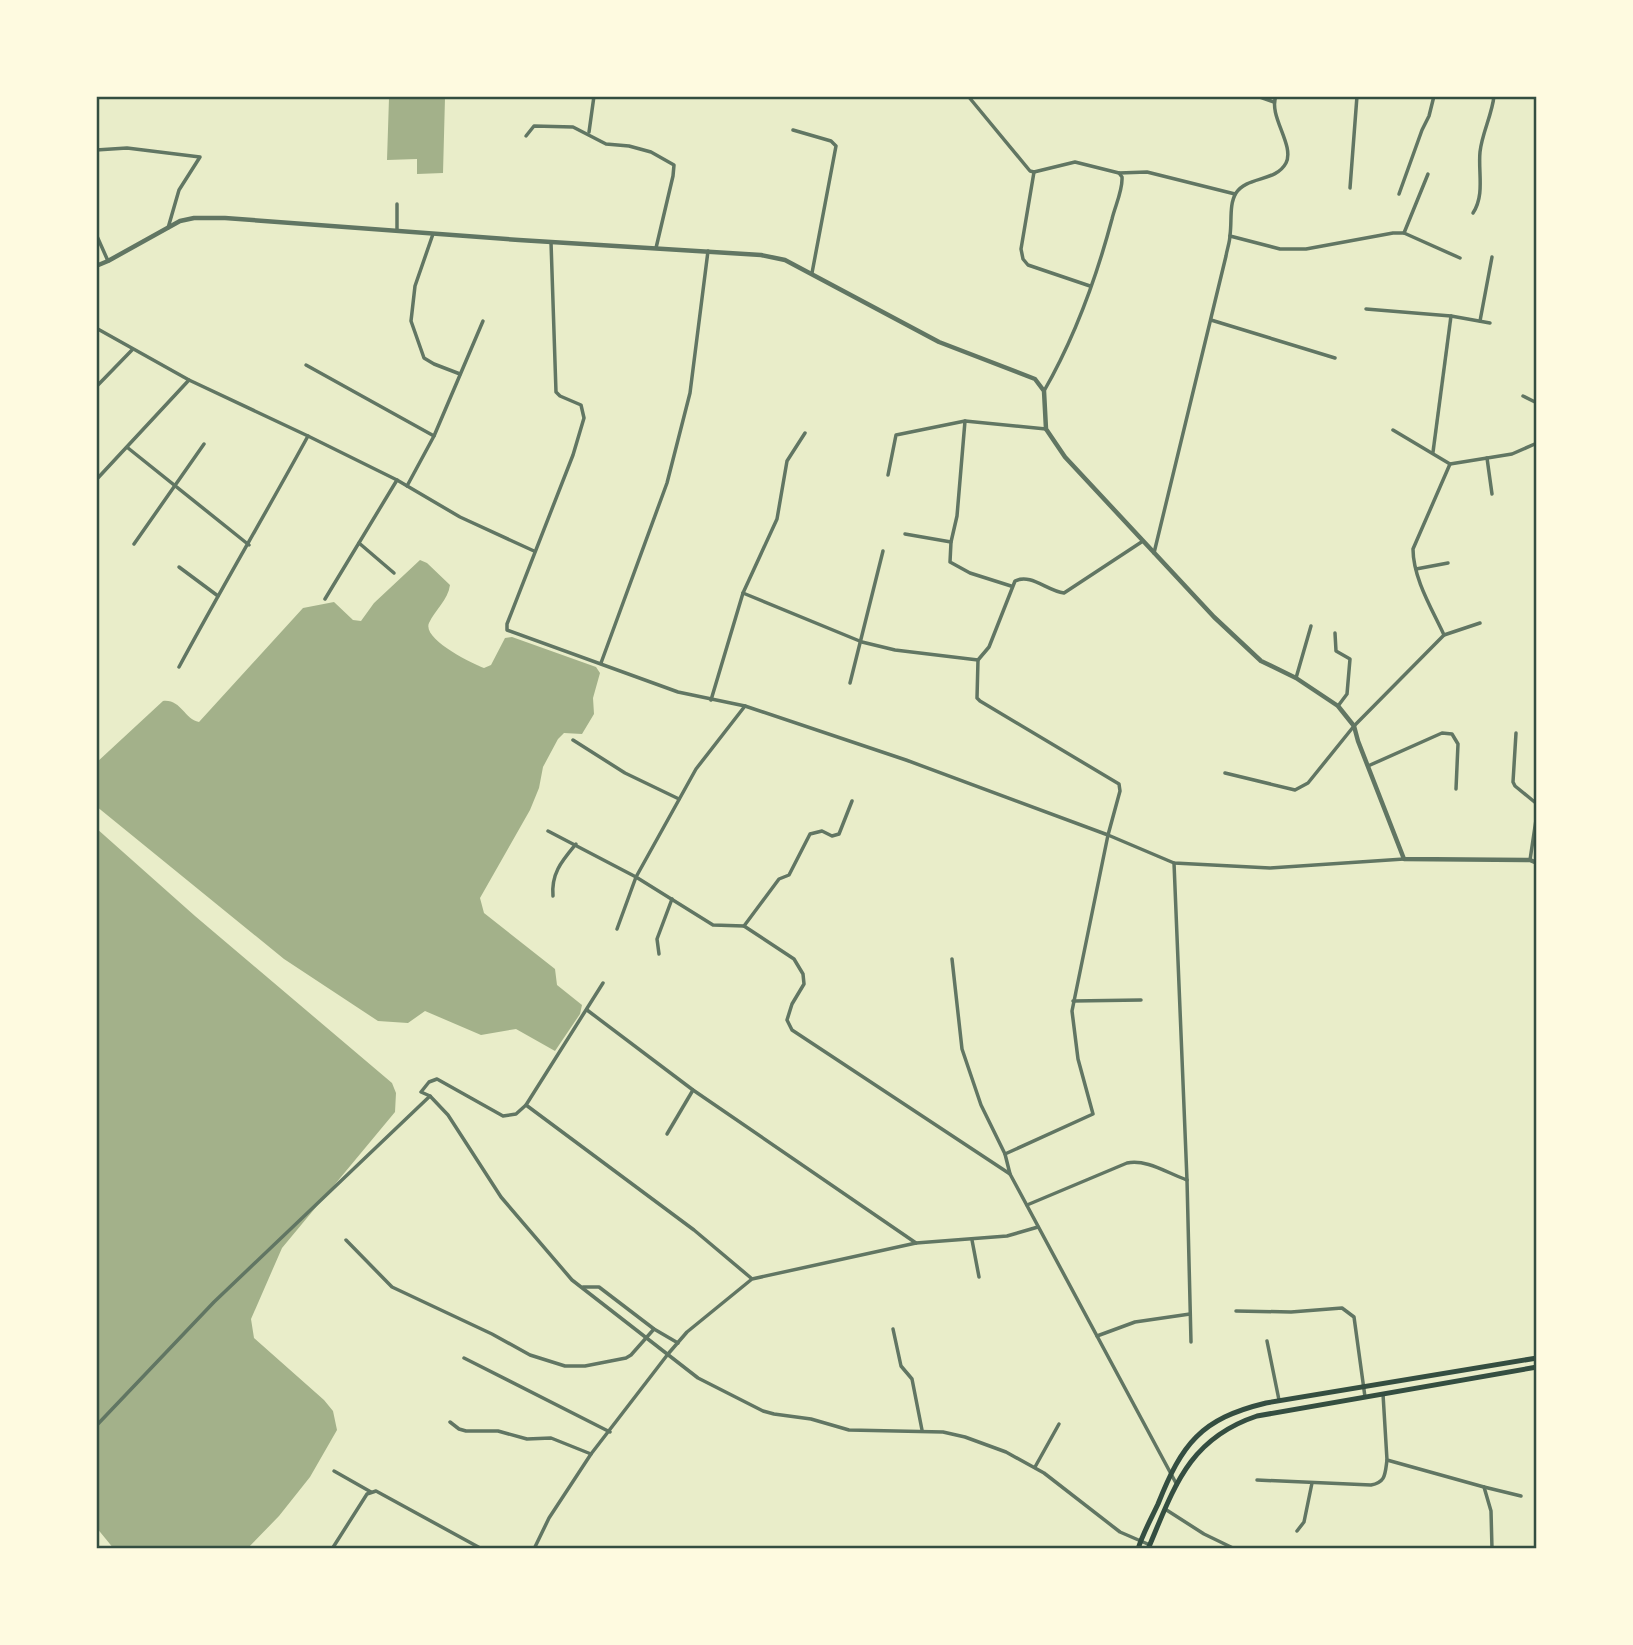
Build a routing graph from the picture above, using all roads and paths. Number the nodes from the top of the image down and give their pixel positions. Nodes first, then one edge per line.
1 (594, 96) edge
2 (968, 96) edge
3 (1257, 96) edge
4 (1276, 96) edge
5 (1357, 96) edge
6 (1434, 96) edge
7 (1494, 96) edge
8 (1274, 102) junction
9 (793, 130) dead end
10 (589, 133) junction
11 (526, 136) dead end
12 (96, 150) edge
13 (1034, 172) junction
14 (1119, 173) junction
15 (1428, 174) dead end
16 (1350, 188) dead end
17 (1235, 194) junction
18 (1399, 194) dead end
19 (397, 204) dead end
20 (1473, 213) dead end
21 (168, 228) junction
22 (397, 231) junction
23 (1404, 233) junction
24 (96, 234) edge
25 (433, 234) junction
26 (1230, 236) junction
27 (551, 242) junction
28 (656, 248) junction
29 (708, 251) junction
30 (1492, 257) dead end
31 (1460, 258) dead end
32 (108, 261) junction
33 (96, 265) edge
34 (812, 273) junction
35 (1090, 286) junction
36 (1366, 309) dead end
37 (1451, 316) junction
38 (1212, 320) junction
39 (483, 321) dead end
40 (1480, 321) junction
41 (1490, 323) dead end
42 (96, 328) edge
43 (132, 350) junction
44 (1335, 358) dead end
45 (306, 365) dead end
46 (461, 374) junction
47 (189, 380) junction
48 (96, 387) edge
49 (1044, 391) junction
50 (1523, 396) dead end
51 (1537, 403) edge
52 (965, 421) junction
53 (1046, 429) junction
54 (1393, 430) dead end
55 (805, 433) dead end
56 (308, 436) junction
57 (435, 436) junction
58 (1537, 443) edge
59 (204, 444) dead end
60 (128, 447) junction
61 (1433, 452) junction
62 (1487, 458) junction
63 (1450, 464) junction
64 (888, 475) dead end
65 (96, 480) edge
66 (397, 480) junction
67 (174, 484) junction
68 (407, 486) junction
69 (1492, 494) dead end
70 (905, 534) dead end
71 (1143, 541) junction
72 (951, 542) junction
73 (134, 544) dead end
74 (359, 544) junction
75 (249, 545) junction
76 (534, 551) junction
77 (883, 551) dead end
78 (1154, 553) junction
79 (1448, 562) dead end
80 (180, 566) dead end
81 (1416, 569) junction
82 (394, 573) dead end
83 (1011, 586) junction
84 (743, 593) junction
85 (218, 596) junction
86 (325, 598) dead end
87 (1480, 623) dead end
88 (1311, 625) dead end
89 (1335, 633) dead end
90 (1444, 635) junction
91 (862, 642) junction
92 (978, 660) junction
93 (601, 663) junction
94 (179, 667) dead end
95 (1296, 678) junction
96 (850, 683) dead end
97 (711, 700) junction
98 (745, 706) junction
99 (1338, 706) junction
100 (1354, 726) junction
101 (1516, 733) dead end
102 (573, 740) dead end
103 (1368, 766) junction
104 (1224, 773) dead end
105 (1457, 789) dead end
106 (679, 799) junction
107 (852, 801) dead end
108 (1537, 804) edge
109 (1537, 813) edge
110 (548, 831) dead end
111 (1108, 835) junction
112 (576, 844) junction
113 (1405, 859) junction
114 (1530, 859) junction
115 (1174, 863) junction
116 (1537, 863) edge
117 (636, 877) junction
118 (553, 896) dead end
119 (672, 899) junction
120 (744, 926) junction
121 (617, 929) dead end
122 (659, 954) dead end
123 (952, 959) dead end
124 (603, 983) dead end
125 (1141, 1000) dead end
126 (1073, 1001) junction
127 (587, 1010) junction
128 (693, 1090) junction
129 (430, 1096) junction
130 (526, 1104) junction
131 (667, 1134) dead end
132 (1005, 1154) junction
133 (1010, 1174) junction
134 (1187, 1180) junction
135 (1027, 1205) junction
136 (1038, 1227) junction
137 (346, 1240) dead end
138 (972, 1240) junction
139 (916, 1243) junction
140 (979, 1277) dead end
141 (752, 1279) junction
142 (582, 1287) junction
143 (1236, 1311) dead end
144 (1190, 1314) junction
145 (654, 1329) junction
146 (893, 1329) dead end
147 (1097, 1336) junction
148 (646, 1339) junction
149 (1267, 1341) dead end
150 (1191, 1342) dead end
151 (678, 1343) junction
152 (668, 1354) junction
153 (1537, 1357) edge
154 (464, 1358) dead end
155 (1537, 1367) edge
156 (1364, 1385) junction
157 (1383, 1394) junction
158 (1365, 1397) junction
159 (1279, 1400) junction
160 (450, 1422) dead end
161 (1059, 1424) dead end
162 (96, 1426) edge
163 (922, 1430) junction
164 (610, 1432) junction
165 (591, 1454) junction
166 (1387, 1460) junction
167 (1035, 1467) junction
168 (334, 1471) dead end
169 (1170, 1474) junction
170 (1257, 1480) dead end
171 (1312, 1483) junction
172 (1177, 1485) junction
173 (1484, 1487) junction
174 (370, 1492) junction
175 (1521, 1496) dead end
176 (1164, 1509) junction
177 (1297, 1531) dead end
178 (1140, 1541) junction
179 (1149, 1547) edge
180 (332, 1549) edge
181 (482, 1549) edge
182 (534, 1549) edge
183 (1138, 1549) edge
184 (1235, 1549) edge
185 (1492, 1549) edge

1 - 10 street
2 - 13 street
3 - 8 street
4 - 8 street
5 - 16 street
6 - 18 street
7 - 20 street
8 - 17 street
9 - 34 street
10 - 11 street
10 - 28 street
12 - 21 street
13 - 14 street
13 - 35 street
14 - 17 street
14 - 35 street
15 - 23 street
17 - 26 street
19 - 22 street
21 - 22 street
21 - 32 street
22 - 25 street
23 - 26 street
23 - 31 street
24 - 32 street
25 - 27 street
25 - 46 street
26 - 38 street
27 - 28 street
27 - 76 street
28 - 29 street
29 - 34 street
29 - 93 street
30 - 40 street
32 - 33 street
34 - 49 street
35 - 49 street
36 - 37 street
37 - 40 street
37 - 61 street
38 - 44 street
38 - 78 street
39 - 46 street
40 - 41 street
42 - 43 street
43 - 47 street
43 - 48 street
45 - 57 street
46 - 57 street
47 - 56 street
47 - 60 street
49 - 53 street
50 - 51 street
52 - 53 street
52 - 64 street
52 - 72 street
53 - 71 street
54 - 61 street
55 - 84 street
56 - 66 street
56 - 75 street
57 - 68 street
58 - 62 street
59 - 67 street
60 - 65 street
60 - 67 street
61 - 63 street
62 - 63 street
62 - 69 street
63 - 81 street
66 - 68 street
66 - 74 street
67 - 73 street
67 - 75 street
68 - 76 street
70 - 72 street
71 - 78 street
71 - 83 street
72 - 83 street
74 - 82 street
74 - 86 street
75 - 85 street
76 - 93 street
77 - 91 street
78 - 95 street
79 - 81 street
80 - 85 street
81 - 90 street
83 - 92 street
84 - 91 street
84 - 97 street
85 - 94 street
87 - 90 street
88 - 95 street
89 - 99 street
90 - 100 street
91 - 92 street
91 - 96 street
92 - 111 street
93 - 97 street
95 - 99 street
97 - 98 street
98 - 106 street
98 - 111 street
99 - 100 street
100 - 103 street
100 - 104 street
101 - 108 street
102 - 106 street
103 - 105 street
103 - 113 street
106 - 117 street
107 - 120 street
109 - 114 street
110 - 112 street
111 - 115 street
111 - 126 street
112 - 117 street
112 - 118 street
113 - 114 street
113 - 115 street
114 - 116 street
115 - 134 street
117 - 119 street
117 - 121 street
119 - 120 street
119 - 122 street
120 - 133 street
123 - 132 street
124 - 127 street
125 - 126 street
126 - 132 street
127 - 128 street
127 - 130 street
128 - 131 street
128 - 139 street
129 - 130 street
129 - 142 street
129 - 162 street
130 - 141 street
132 - 133 street
133 - 135 street
134 - 135 street
134 - 144 street
135 - 136 street
136 - 138 street
136 - 147 street
137 - 148 street
138 - 139 street
138 - 140 street
139 - 141 street
141 - 151 street
142 - 145 street
142 - 148 street
143 - 156 street
144 - 147 street
144 - 150 street
145 - 148 street
145 - 151 street
146 - 163 street
147 - 169 street
148 - 152 street
149 - 159 street
151 - 152 street
152 - 163 street
152 - 164 street
153 - 156 main road
154 - 164 street
155 - 157 main road
156 - 158 street
156 - 159 main road
157 - 158 main road
157 - 166 street
158 - 172 main road
159 - 169 main road
160 - 165 street
161 - 167 street
163 - 167 street
164 - 165 street
165 - 182 street
166 - 171 street
166 - 173 street
167 - 178 street
168 - 174 street
169 - 172 street
169 - 178 main road
170 - 171 street
171 - 177 street
172 - 176 main road
173 - 175 street
173 - 185 street
174 - 180 street
174 - 181 street
176 - 179 main road
176 - 184 street
178 - 179 street
178 - 183 main road

